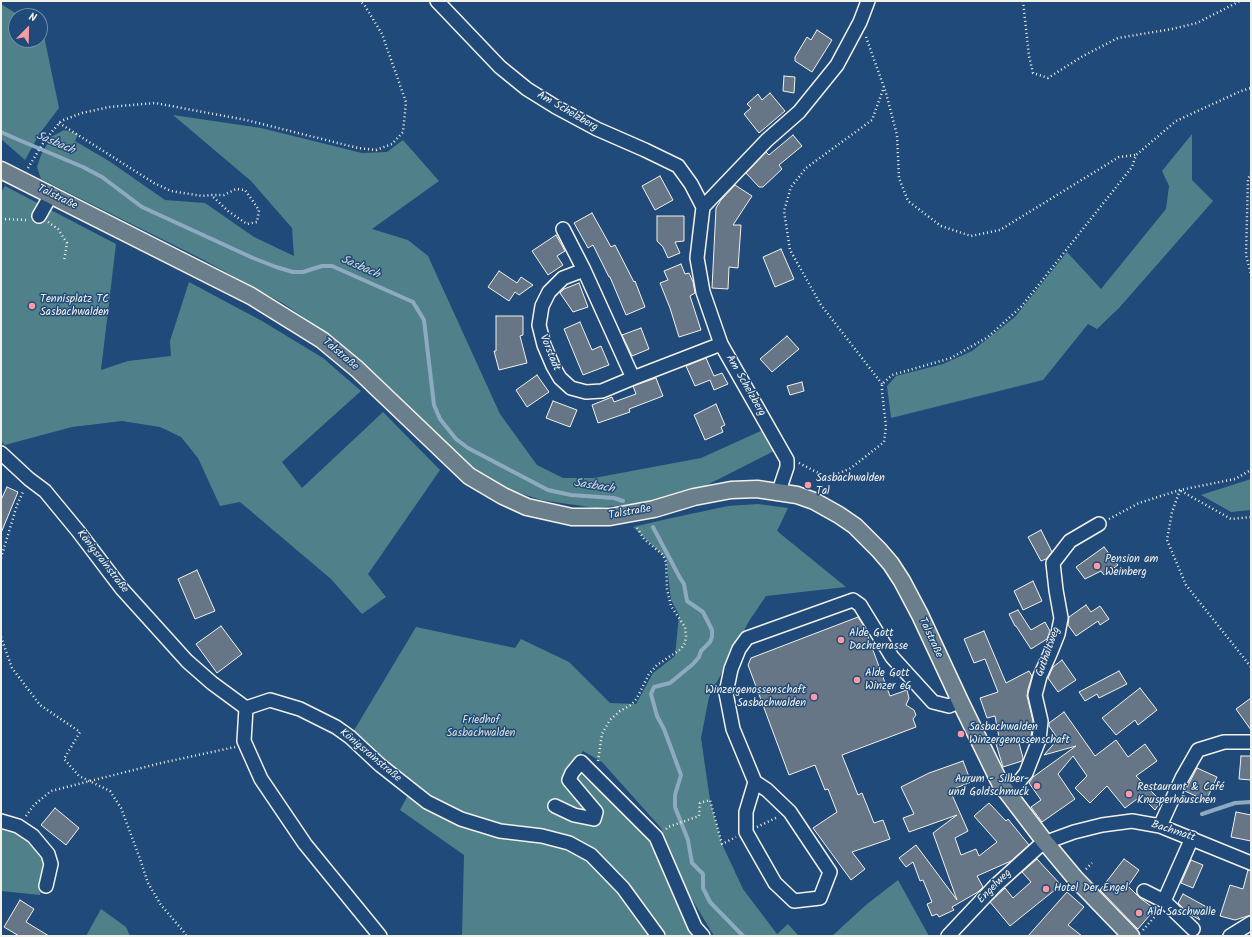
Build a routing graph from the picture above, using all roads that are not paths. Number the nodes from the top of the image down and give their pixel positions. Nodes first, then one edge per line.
1 (437, 1) edge
2 (868, 1) edge
3 (1, 170) edge
4 (51, 195) junction
5 (703, 207) junction
6 (39, 216) road end
7 (563, 229) dead end
8 (584, 270) junction
9 (721, 344) junction
10 (633, 378) junction
11 (1, 453) edge
12 (779, 491) junction
13 (1099, 524) road end
14 (960, 701) junction
15 (246, 708) junction
16 (1251, 742) edge
17 (755, 782) junction
18 (1009, 794) junction
19 (555, 806) dead end
20 (1, 821) edge
21 (1160, 826) junction
22 (1192, 838) junction
23 (1045, 842) junction
24 (1251, 863) edge
25 (46, 886) dead end
26 (1144, 891) dead end
27 (1166, 902) junction
28 (1251, 923) edge
29 (1193, 929) dead end
30 (1136, 933) edge
31 (380, 936) edge
32 (658, 936) edge
33 (703, 936) edge
34 (948, 936) edge
35 (1230, 936) edge

1 - 5 street, Am Schelzberg
2 - 5 street
3 - 4 main road, Talstraße
4 - 6 street
4 - 12 main road, Talstraße
5 - 9 street, Am Schelzberg
7 - 8 street
8 - 10 street
8 - 10 street, Vorstadt
9 - 10 street, Vorstadt
9 - 12 street, Am Schelzberg
11 - 15 street, Königsrainstraße
12 - 14 main road, Talstraße
13 - 18 street, Guthaltweg
14 - 17 street
14 - 18 main road, Talstraße
15 - 31 street
15 - 32 street, Königsrainstraße
16 - 21 street
17 - 17 street
18 - 23 main road, Talstraße
19 - 33 street
20 - 25 street
21 - 22 street, Bachmatt
21 - 23 street, Bachmatt
22 - 24 street, Bachmatt
22 - 27 street
23 - 30 main road, Talstraße
23 - 34 street, Engelweg
26 - 27 street
27 - 29 street
28 - 35 street

